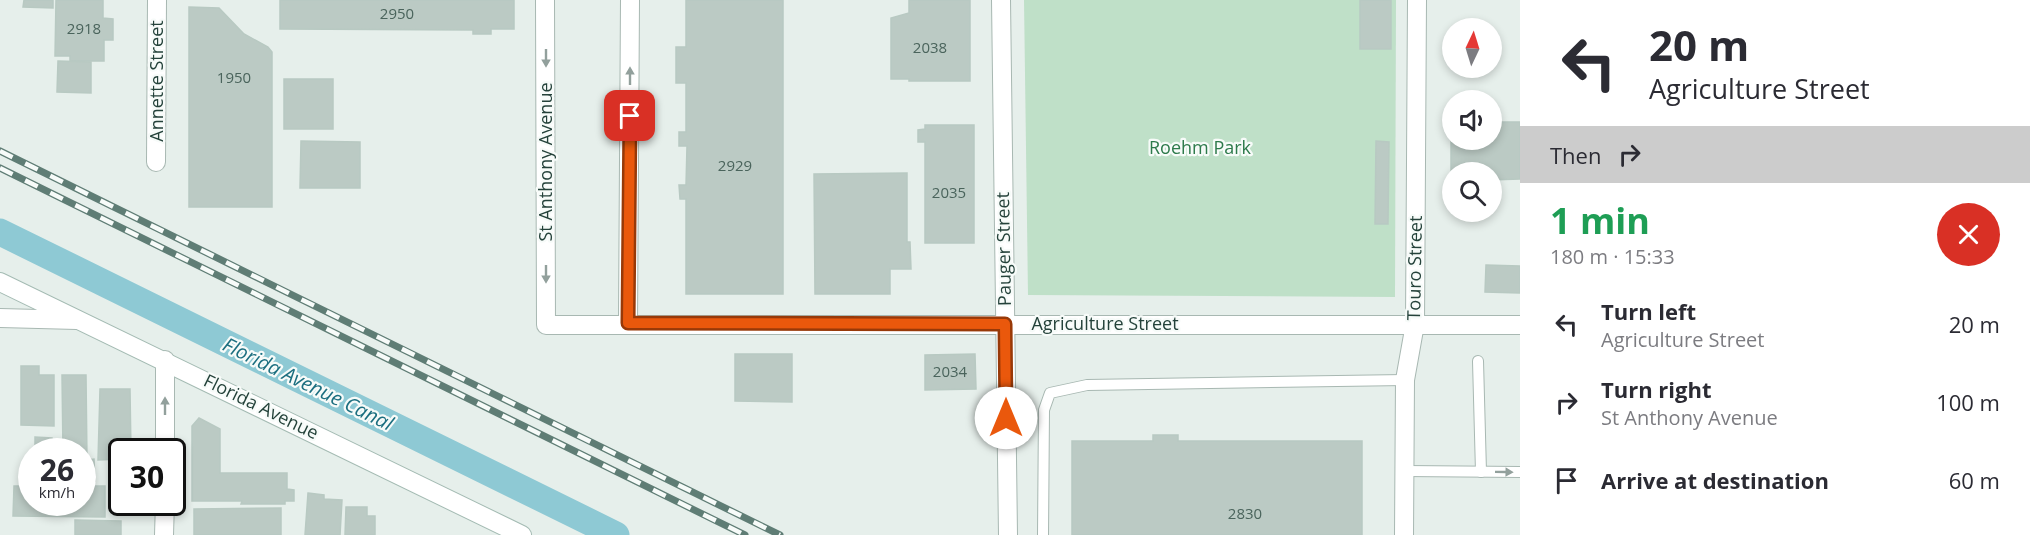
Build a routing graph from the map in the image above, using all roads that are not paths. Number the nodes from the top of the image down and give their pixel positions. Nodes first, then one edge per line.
1 (157, 0) edge
2 (546, 0) edge
3 (630, 0) edge
4 (1001, 0) edge
5 (1416, 0) edge
6 (156, 162) dead end
7 (0, 282) edge
8 (0, 318) edge
9 (77, 320) junction
10 (628, 323) junction
11 (1005, 324) junction
12 (1415, 324) junction
13 (546, 325) joint
14 (1520, 325) edge
15 (165, 360) junction
16 (1478, 361) dead end
17 (1405, 380) junction
18 (165, 438) edge
19 (1405, 471) junction
20 (1481, 472) junction
21 (1520, 472) edge
22 (165, 516) edge
23 (164, 535) edge
24 (522, 535) edge
25 (1008, 535) edge
26 (1043, 535) edge
27 (1404, 535) edge

1 - 6 street, Annette Street
2 -> 13 street, St Anthony Avenue
10 -> 3 street
4 - 11 street, Pauger Street
5 - 12 street, Touro Street
7 - 9 street, Florida Avenue
8 - 9 street
9 - 15 street, Florida Avenue
10 - 11 street, Agriculture Street
10 - 13 street, Agriculture Street
11 - 12 street, Agriculture Street
11 - 25 street, Pauger Street
12 - 14 street, Agriculture Street
12 - 17 street, Touro Street
18 -> 15 street
15 - 24 street, Florida Avenue
16 - 20 lane
17 - 19 street, Touro Street
17 - 26 lane
19 - 20 lane
19 - 27 street, Touro Street
20 -> 21 lane
22 - 23 street

